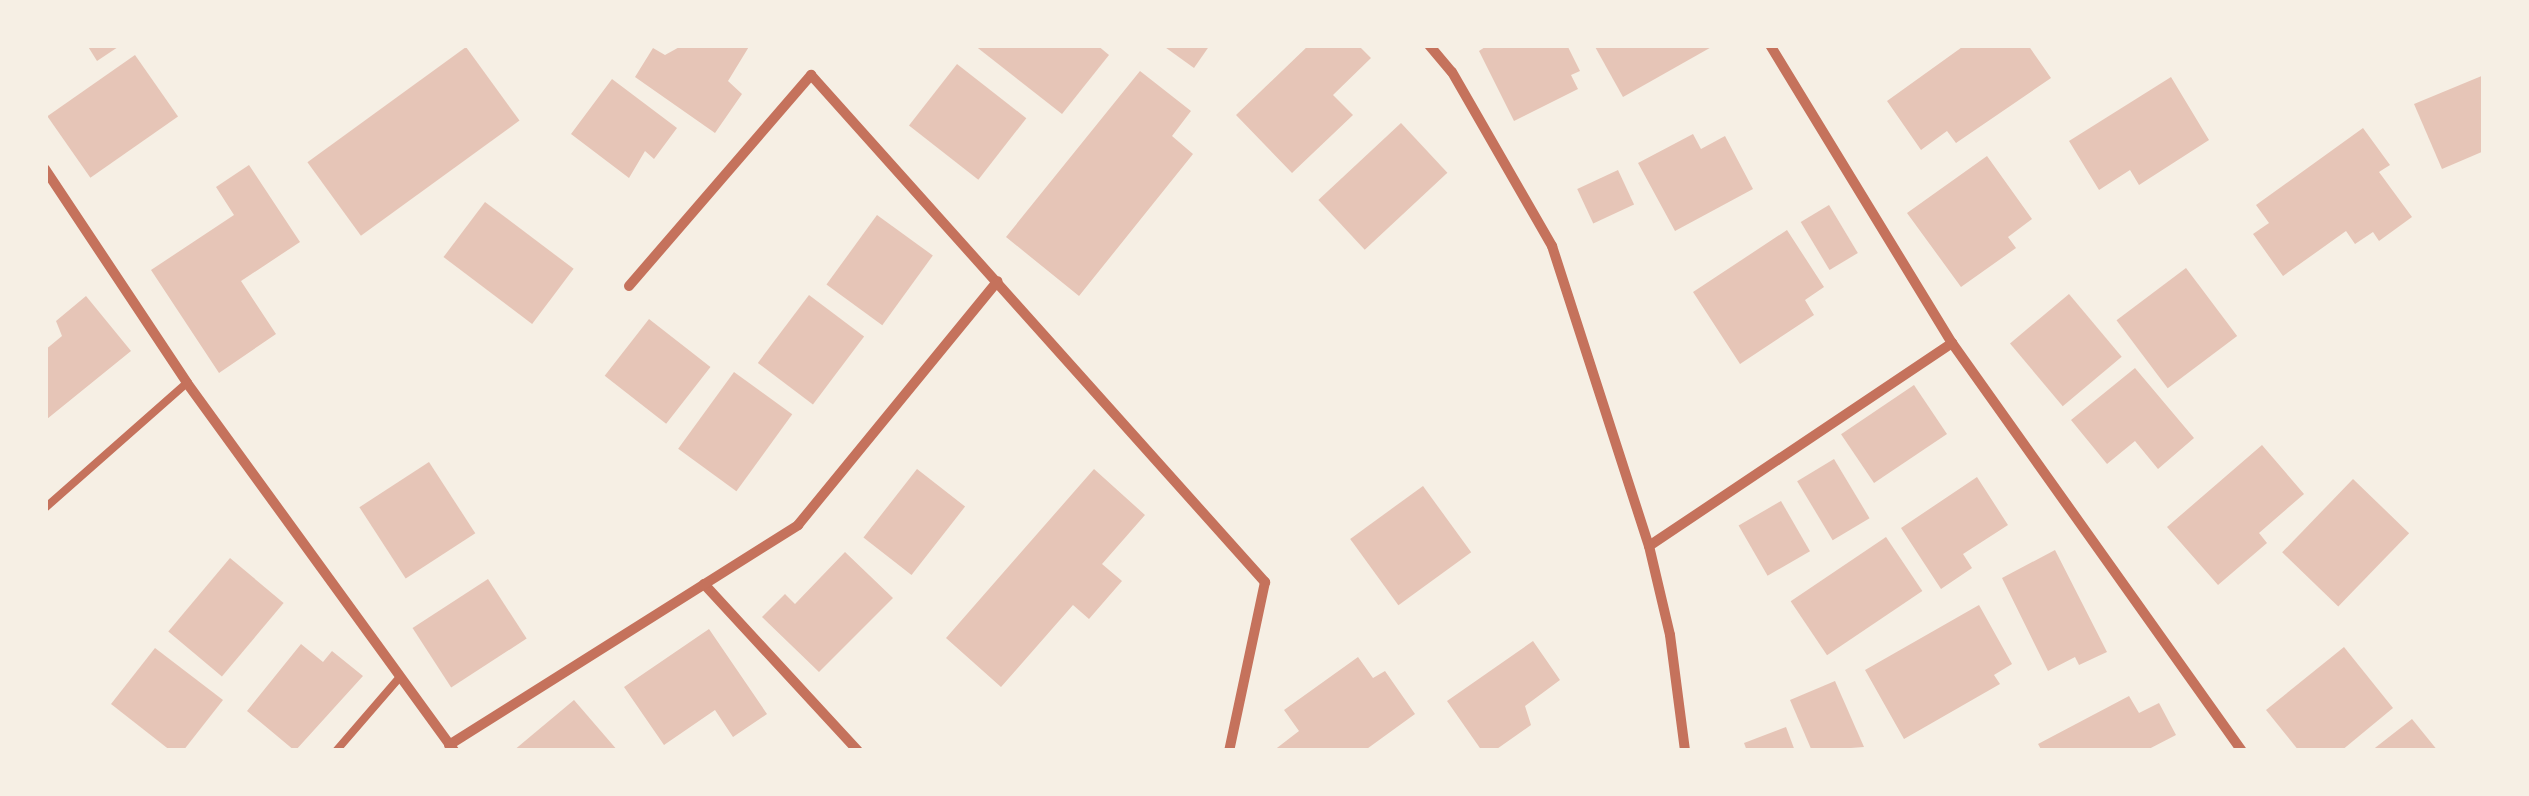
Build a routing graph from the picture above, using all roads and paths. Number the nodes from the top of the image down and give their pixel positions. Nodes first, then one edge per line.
1 (1429, 45) edge
2 (1770, 45) edge
3 (45, 169) edge
4 (998, 281) junction
5 (628, 286) dead end
6 (1952, 343) junction
7 (187, 383) junction
8 (45, 508) edge
9 (1649, 546) junction
10 (704, 584) junction
11 (399, 678) junction
12 (451, 748) edge
13 (336, 751) edge
14 (858, 751) edge
15 (1229, 751) edge
16 (1685, 751) edge
17 (2242, 751) edge

1 - 9 street
2 - 6 street
3 - 7 street
4 - 5 street
4 - 10 street
4 - 15 street
6 - 9 street
6 - 17 street
7 - 8 lane
7 - 11 street
9 - 16 street
10 - 12 street
10 - 14 street
11 - 12 street
11 - 13 lane

